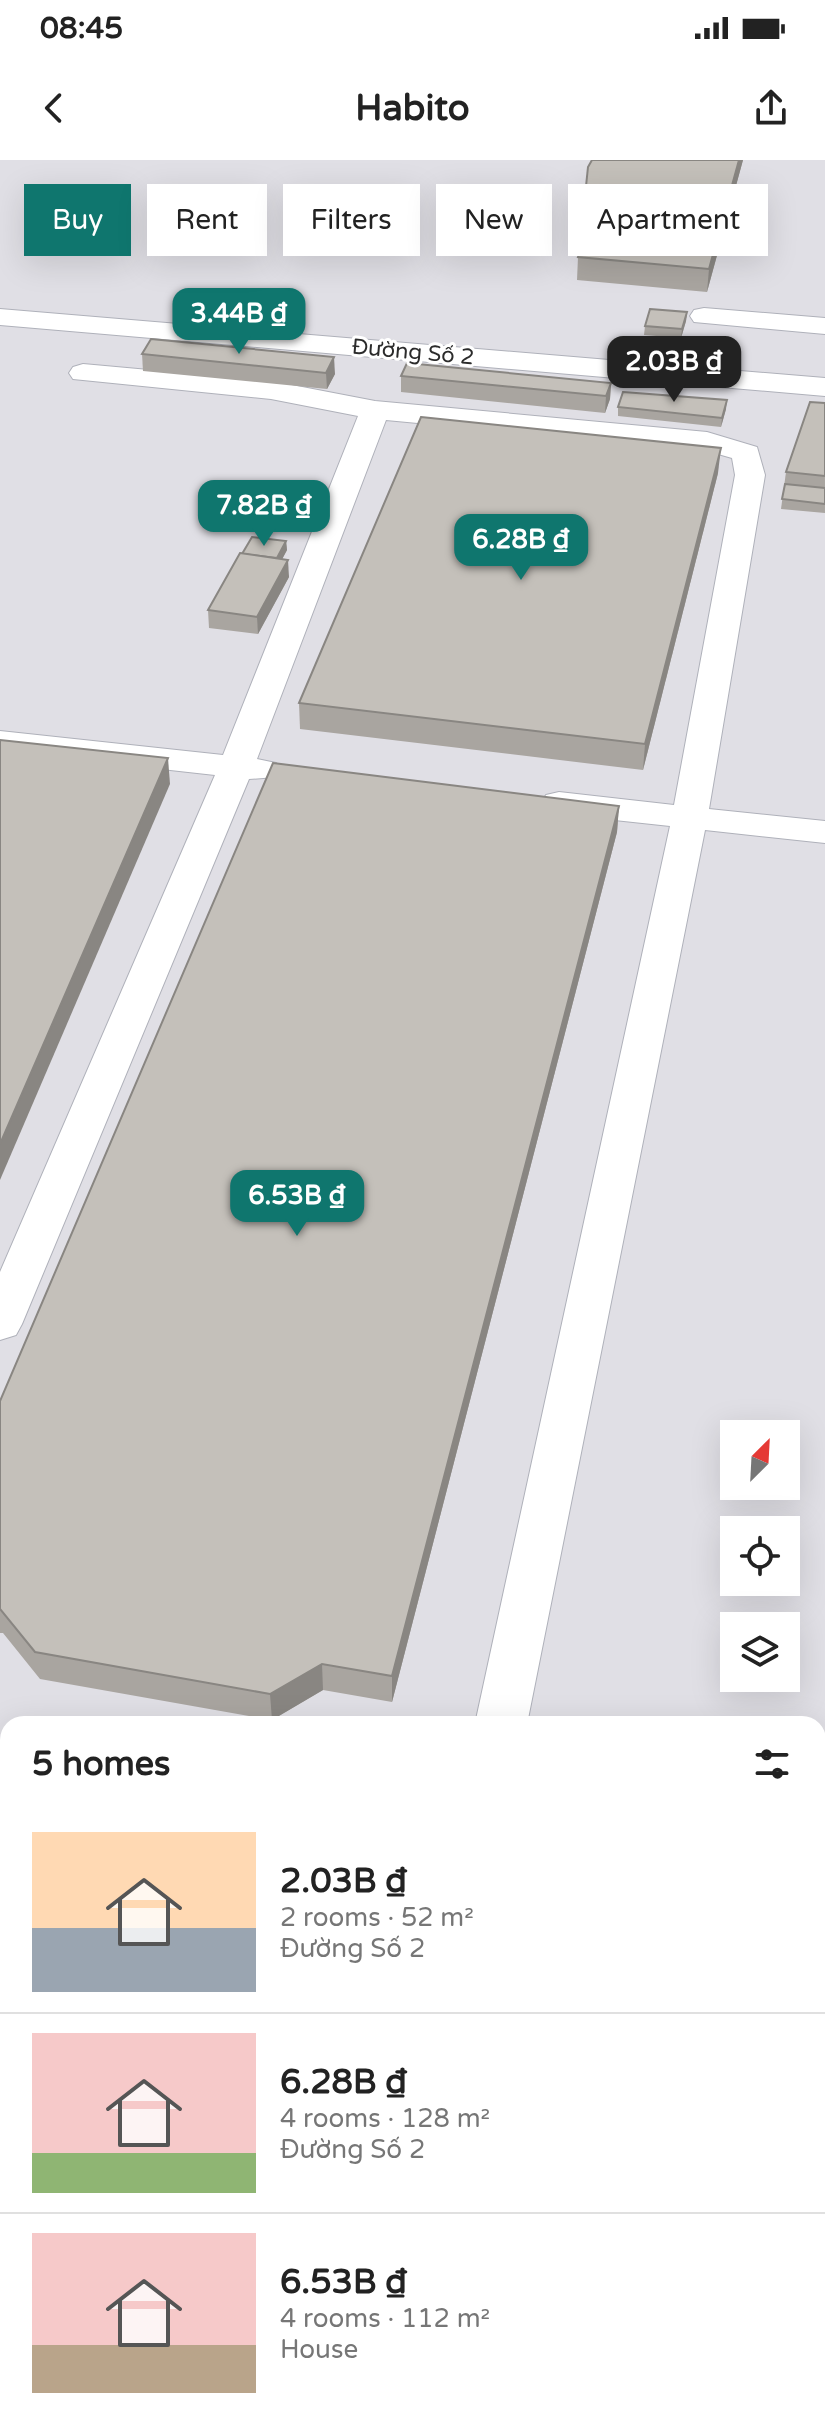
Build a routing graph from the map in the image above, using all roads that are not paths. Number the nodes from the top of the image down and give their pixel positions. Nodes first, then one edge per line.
1 (704, 316) dead end
2 (0, 317) edge
3 (825, 326) edge
4 (83, 373) dead end
5 (825, 387) edge
6 (375, 410) junction
7 (0, 741) edge
8 (236, 767) junction
9 (299, 774) edge
10 (533, 800) edge
11 (690, 817) junction
12 (825, 832) edge
13 (0, 1324) edge
14 (503, 1716) edge

1 - 3 street
2 - 5 street, Đường Số 2
4 - 6 street
6 - 8 street
6 - 11 street
7 - 8 street
8 - 9 street
8 - 13 street
10 - 11 street
11 - 12 street
11 - 14 street

